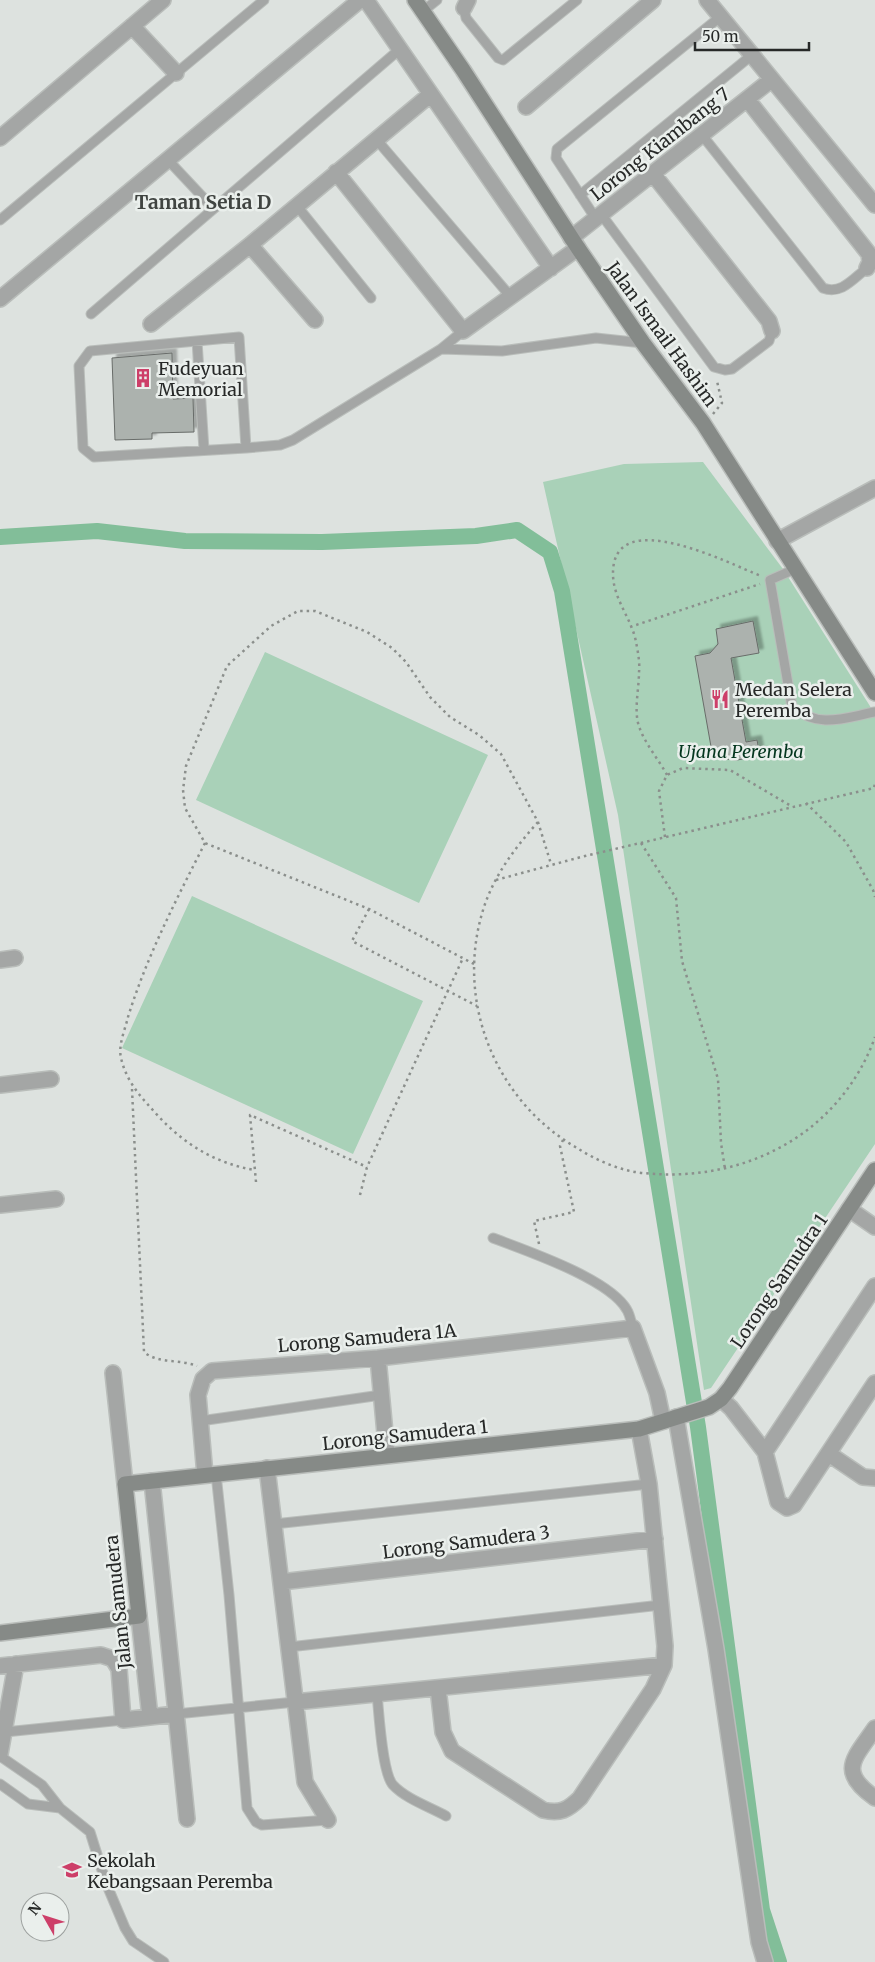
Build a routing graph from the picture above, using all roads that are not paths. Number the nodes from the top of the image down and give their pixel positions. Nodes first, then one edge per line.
1 (163, 0) edge
2 (264, 0) edge
3 (360, 0) edge
4 (366, 0) edge
5 (437, 0) edge
6 (577, 0) edge
7 (653, 0) edge
8 (706, 0) edge
9 (466, 4) edge
10 (418, 6) edge
11 (720, 17) junction
12 (132, 26) junction
13 (400, 49) junction
14 (752, 55) junction
15 (176, 73) junction
16 (772, 80) junction
17 (431, 94) junction
18 (747, 99) junction
19 (526, 107) dead end
20 (702, 135) junction
21 (0, 138) edge
22 (376, 139) junction
23 (168, 160) junction
24 (336, 172) junction
25 (653, 174) junction
26 (580, 195) junction
27 (875, 205) edge
28 (297, 206) junction
29 (213, 208) junction
30 (599, 216) junction
31 (0, 220) edge
32 (575, 243) junction
33 (250, 245) junction
34 (551, 268) junction
35 (867, 268) joint
36 (511, 297) junction
37 (371, 298) dead end
38 (0, 299) edge
39 (91, 314) dead end
40 (315, 320) dead end
41 (151, 324) dead end
42 (772, 330) joint
43 (463, 331) junction
44 (197, 341) junction
45 (643, 343) junction
46 (441, 350) junction
47 (246, 448) junction
48 (204, 450) junction
49 (875, 488) edge
50 (777, 541) junction
51 (795, 568) junction
52 (875, 693) edge
53 (875, 712) edge
54 (51, 1079) dead end
55 (0, 1085) edge
56 (875, 1170) edge
57 (56, 1199) dead end
58 (0, 1205) edge
59 (849, 1209) junction
60 (875, 1226) edge
61 (493, 1238) dead end
62 (875, 1286) edge
63 (633, 1328) junction
64 (378, 1358) junction
65 (113, 1373) dead end
66 (875, 1383) edge
67 (380, 1395) junction
68 (715, 1403) junction
69 (675, 1417) junction
70 (200, 1421) junction
71 (639, 1429) junction
72 (765, 1452) junction
73 (829, 1454) junction
74 (387, 1455) junction
75 (267, 1468) junction
76 (210, 1474) junction
77 (875, 1478) edge
78 (152, 1481) junction
79 (125, 1484) junction
80 (649, 1484) junction
81 (274, 1524) junction
82 (655, 1539) junction
83 (281, 1582) junction
84 (661, 1605) junction
85 (139, 1616) junction
86 (0, 1633) edge
87 (289, 1647) junction
88 (16, 1664) junction
89 (664, 1665) junction
90 (0, 1666) edge
91 (438, 1688) junction
92 (376, 1694) junction
93 (295, 1702) junction
94 (238, 1708) junction
95 (176, 1714) junction
96 (150, 1717) junction
97 (123, 1720) junction
98 (875, 1728) edge
99 (5, 1732) junction
100 (0, 1755) edge
101 (0, 1784) edge
102 (875, 1798) edge
103 (60, 1808) junction
104 (446, 1816) dead end
105 (187, 1819) dead end
106 (328, 1820) joint
107 (164, 1962) edge
108 (766, 1962) edge

1 - 12 street
2 - 15 lane
3 - 23 street
4 - 13 street
5 - 10 lane
6 - 9 lane
7 - 19 street
8 - 11 street
10 - 32 street, Jalan Ismail Hashim
11 - 14 street
11 - 26 lane
12 - 15 street
12 - 21 street
13 - 17 street
13 - 29 lane
14 - 16 street
14 - 26 lane
15 - 31 lane
16 - 18 street, Lorong Kiambang 7
16 - 27 street
17 - 22 street
17 - 34 street
18 - 20 street, Lorong Kiambang 7
18 - 35 street
20 - 25 street, Lorong Kiambang 7
20 - 35 lane
22 - 24 street
22 - 36 lane
23 - 29 lane
23 - 38 street
24 - 28 street
24 - 43 street
25 - 30 street, Lorong Kiambang 7
25 - 42 street
26 - 30 lane
28 - 33 street
28 - 37 lane
29 - 39 lane
30 - 32 street, Lorong Kiambang 7
30 - 42 lane
32 - 34 street, Lorong Kiambang 7
32 - 45 street, Jalan Ismail Hashim
33 - 40 street
33 - 41 street
34 - 36 street, Lorong Kiambang 7
36 - 43 street, Lorong Kiambang 7
43 - 46 lane
44 - 47 lane
44 - 48 lane
44 - 48 lane
45 - 46 lane
45 - 50 street, Jalan Ismail Hashim
46 - 47 lane
47 - 48 lane
49 - 50 street
50 - 51 street, Jalan Ismail Hashim
51 - 52 street, Jalan Ismail Hashim
51 - 53 lane
54 - 55 street
56 - 59 street, Lorong Samudra 1
57 - 58 street
59 - 60 street
59 - 68 street, Lorong Samudra 1
61 - 63 lane
62 - 72 street
63 - 64 street, Lorong Samudera 1A
63 - 69 street
64 - 67 street
64 - 70 street, Lorong Samudera 1A
65 - 79 street
66 - 73 street
67 - 70 lane
67 - 74 street
68 - 69 street, Lorong Samudera 1
68 - 72 street
69 - 71 street, Lorong Samudera 1
69 - 108 street
70 - 76 street
71 - 74 street, Lorong Samudera 1
71 - 80 street
72 - 73 street
73 - 77 street
74 - 75 street, Lorong Samudera 1
75 - 76 street, Lorong Samudera 1
75 - 81 street
76 - 78 street, Lorong Samudera 1
76 - 94 lane
78 - 79 street, Lorong Samudera 1
78 - 95 street
79 - 85 street, Jalan Samudera
80 - 81 lane
80 - 82 street
81 - 83 street
82 - 83 street, Lorong Samudera 3
82 - 84 street
83 - 87 street
84 - 87 lane
84 - 89 street
85 - 86 street
85 - 96 street, Jalan Samudera
87 - 93 street
88 - 90 street
88 - 97 street
88 - 99 street
89 - 91 street
89 - 91 street
91 - 92 street
92 - 93 street
92 - 104 lane
93 - 94 lane
93 - 106 street
94 - 95 lane
94 - 106 lane
95 - 96 street
95 - 105 street
96 - 97 street
97 - 99 lane
98 - 102 street
99 - 100 street
100 - 103 lane
101 - 103 lane
103 - 107 lane

